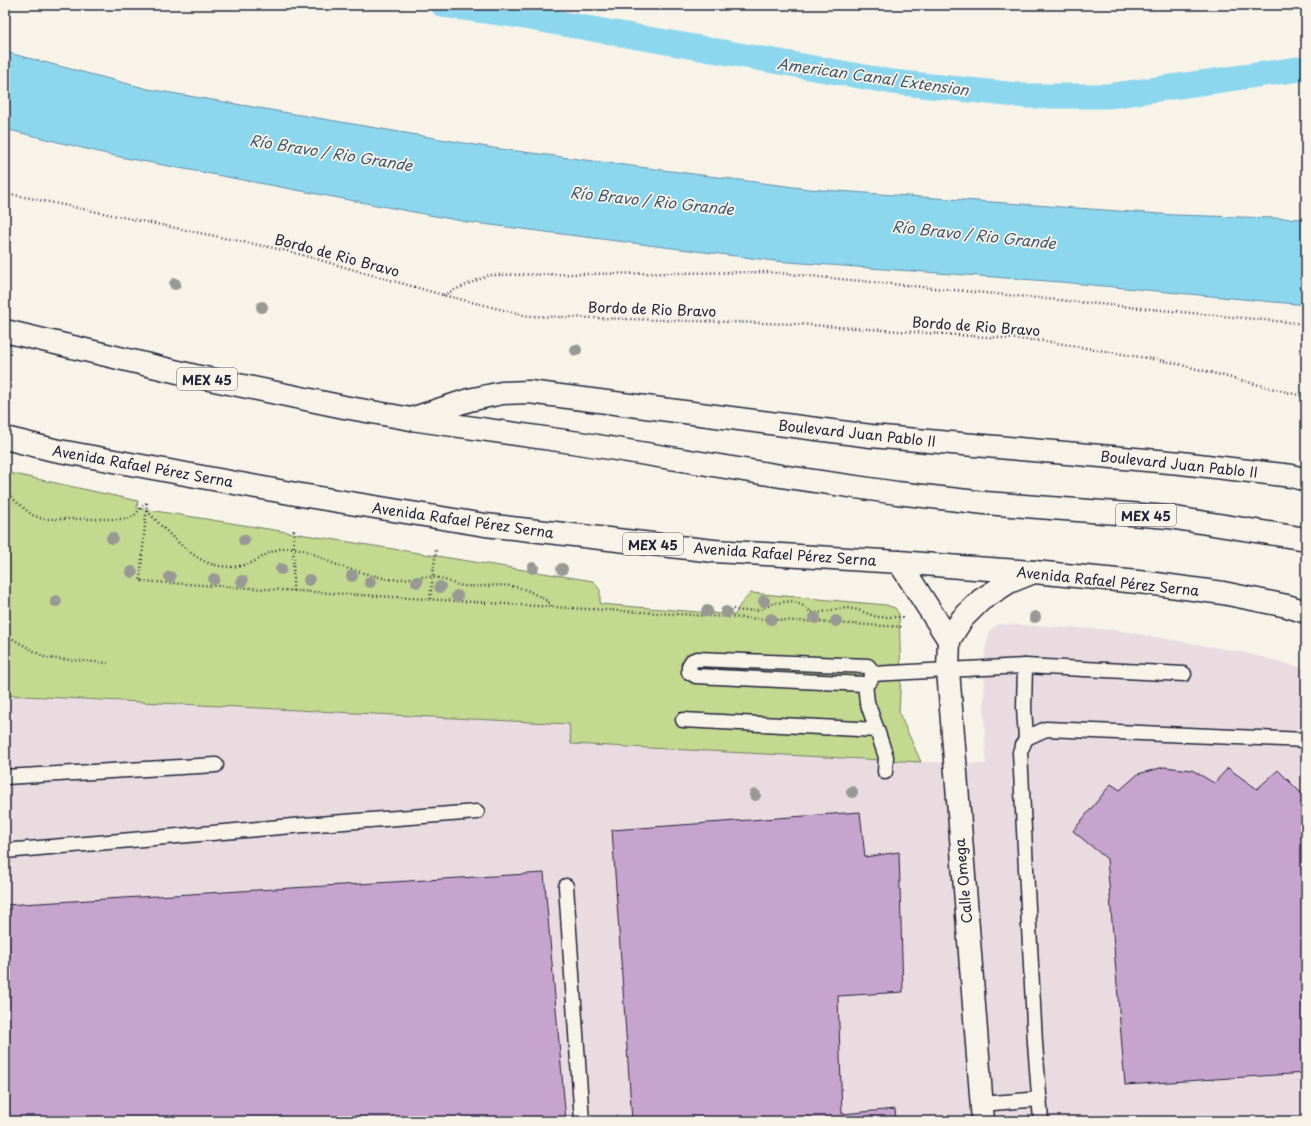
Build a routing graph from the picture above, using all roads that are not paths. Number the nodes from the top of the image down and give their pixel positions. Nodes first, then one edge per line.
1 (5, 331) edge
2 (411, 419) junction
3 (5, 438) edge
4 (1306, 480) edge
5 (1306, 539) edge
6 (899, 562) junction
7 (1034, 572) junction
8 (1306, 612) edge
9 (949, 640) junction
10 (1025, 666) junction
11 (948, 670) junction
12 (1184, 674) dead end
13 (868, 679) junction
14 (683, 720) dead end
15 (877, 730) junction
16 (1026, 738) junction
17 (1306, 740) edge
18 (216, 765) dead end
19 (885, 772) dead end
20 (5, 776) edge
21 (477, 812) dead end
22 (5, 851) edge
23 (566, 886) dead end
24 (1040, 1099) junction
25 (982, 1112) edge
26 (582, 1121) edge
27 (1041, 1121) edge

1 - 2 main road, MEX 45
2 - 4 main road, Boulevard Juan Pablo II
2 - 5 main road, MEX 45
3 - 6 main road, Avenida Rafael Pérez Serna / MEX 45
6 - 7 main road, Avenida Rafael Pérez Serna / MEX 45
6 - 9 main road
7 - 8 main road, Avenida Rafael Pérez Serna / MEX 45
7 - 9 main road
9 - 11 main road, Calle Omega
10 - 11 lane
10 - 12 lane
10 - 16 lane
11 - 13 lane
11 - 25 main road, Calle Omega
13 - 13 lane
13 - 15 lane
14 - 15 lane
15 - 19 lane
16 - 17 lane
16 - 24 lane
18 - 20 lane
21 - 22 lane
23 - 26 lane
24 - 25 lane
24 - 27 lane

